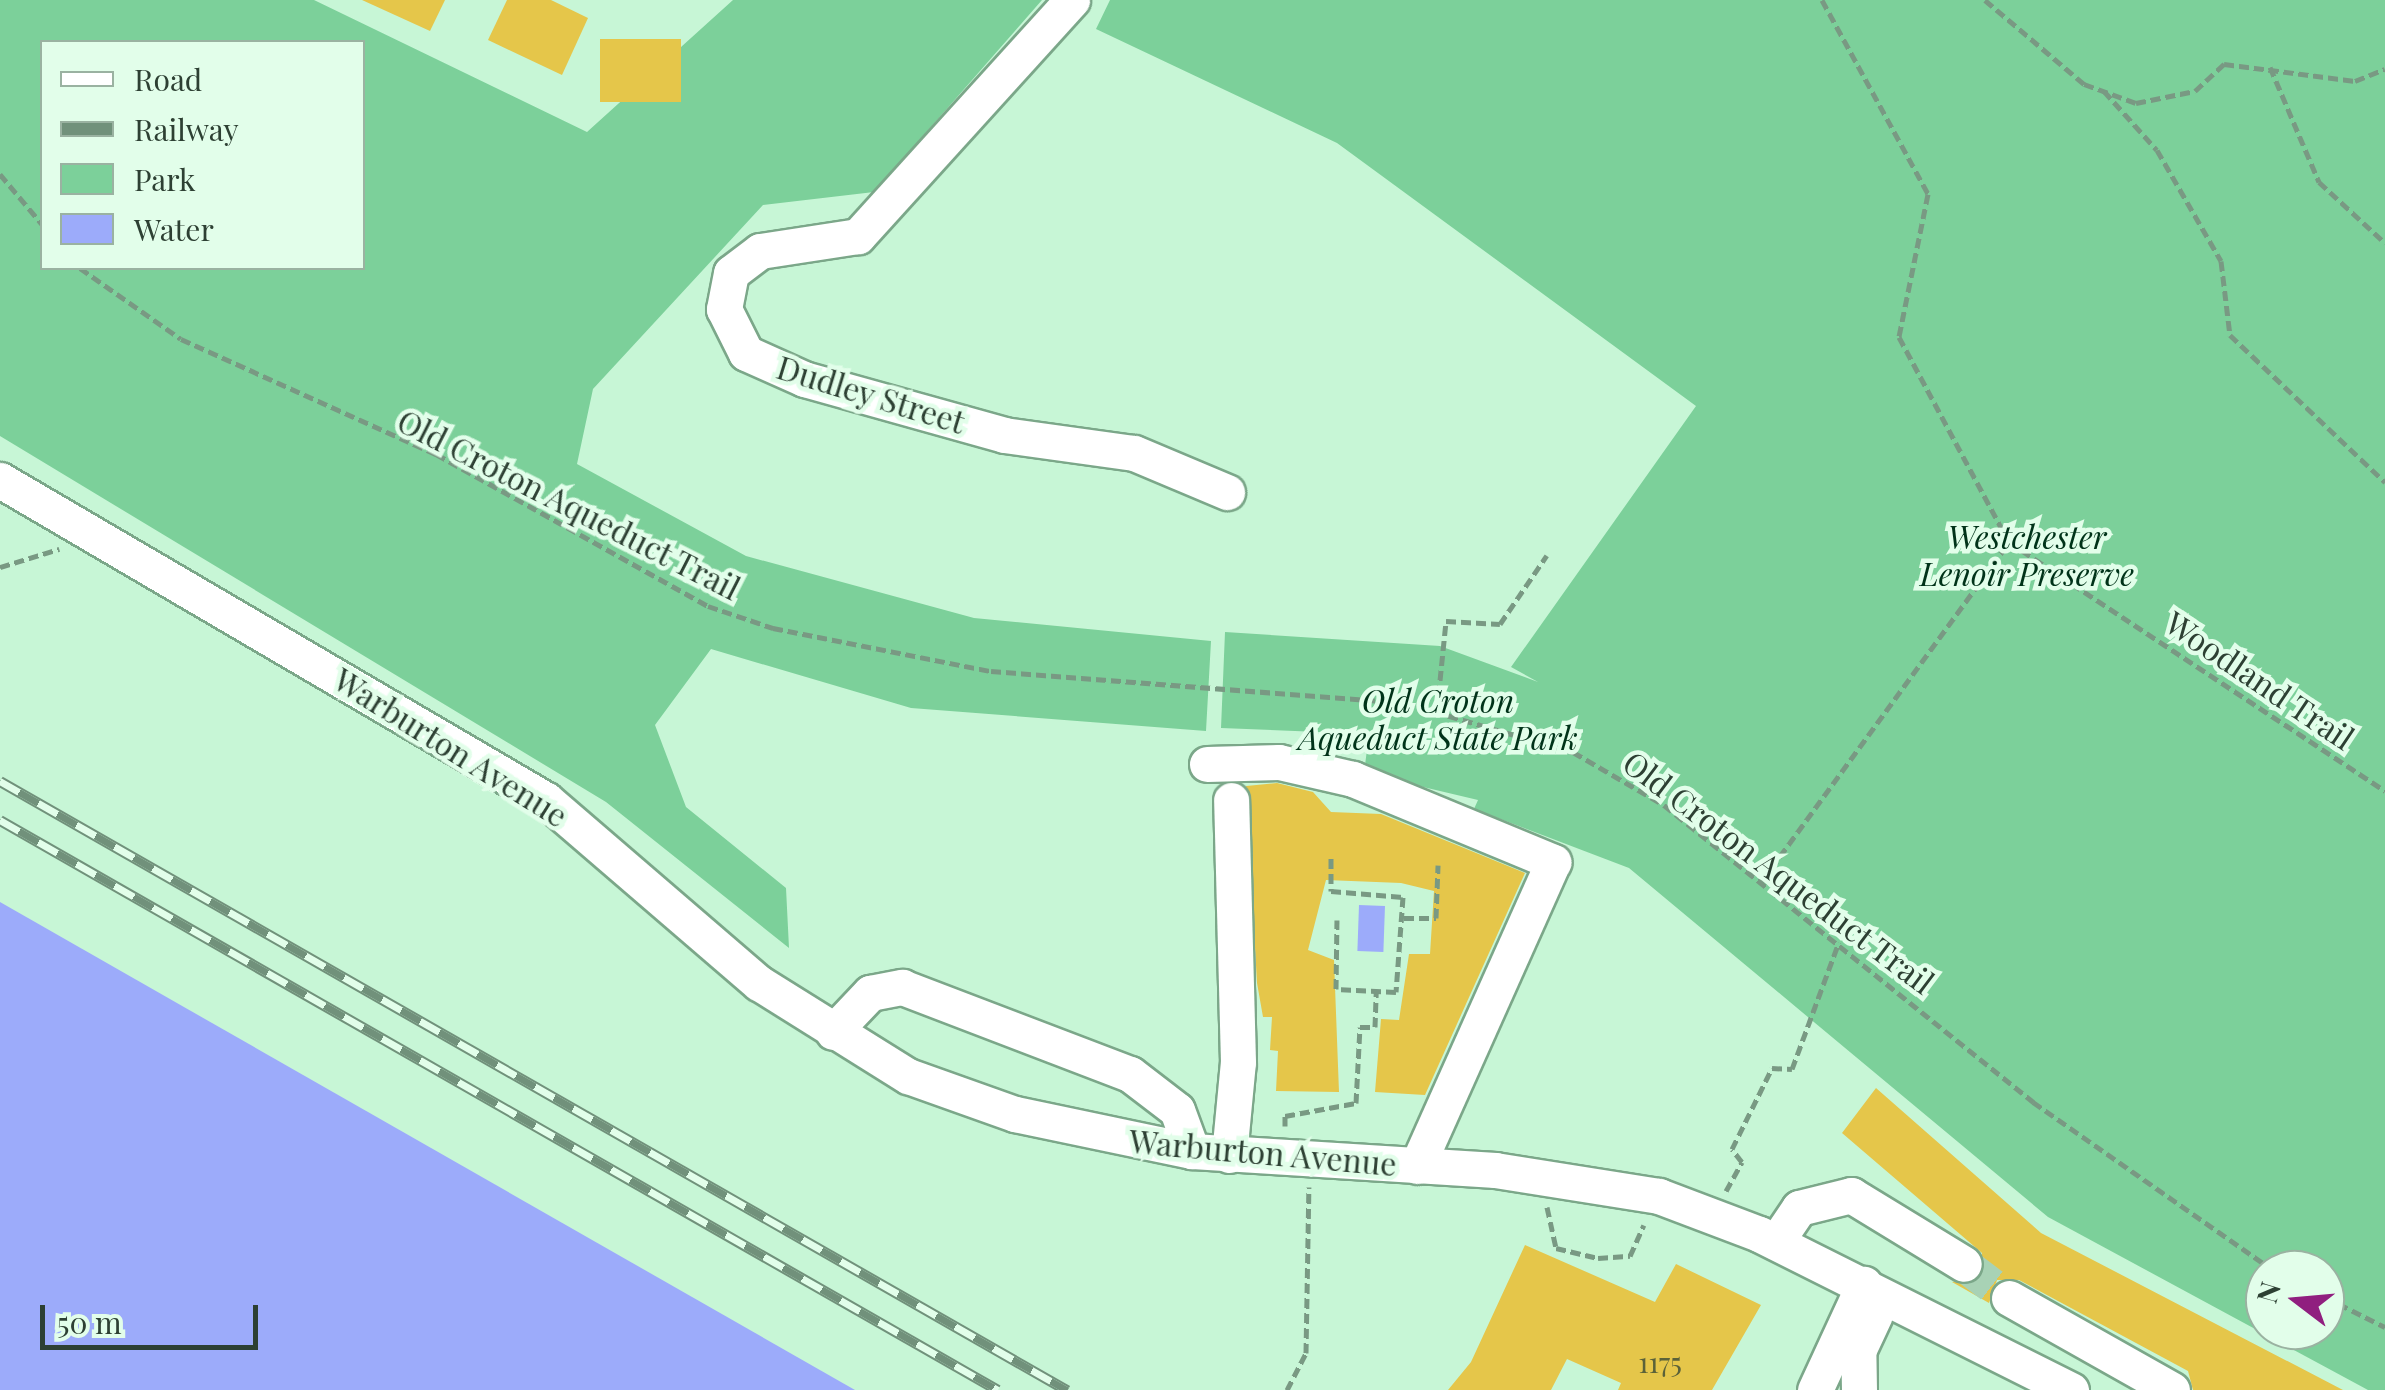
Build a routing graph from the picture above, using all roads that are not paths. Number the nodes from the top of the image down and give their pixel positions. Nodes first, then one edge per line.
1 (1072, 0) edge
2 (0, 480) edge
3 (1227, 492) dead end
4 (1207, 764) dead end
5 (1231, 800) dead end
6 (833, 1032) junction
7 (1192, 1151) junction
8 (1228, 1154) junction
9 (1417, 1166) junction
10 (1776, 1242) junction
11 (1964, 1264) tunnel mouth
12 (1875, 1290) junction
13 (2009, 1298) tunnel mouth
14 (1816, 1390) edge
15 (1859, 1390) edge
16 (2070, 1390) edge
17 (2172, 1390) edge

1 - 3 street, Dudley Street
2 - 6 street, Warburton Avenue
4 - 9 street
5 - 8 street
6 - 7 street, Warburton Avenue
6 - 7 street
7 - 8 street, Warburton Avenue
8 - 9 street, Warburton Avenue
9 - 10 street, Warburton Avenue
10 - 11 street
10 - 12 street, Warburton Avenue
12 - 14 street
12 - 15 street
12 - 16 street, Warburton Avenue
13 - 17 street

